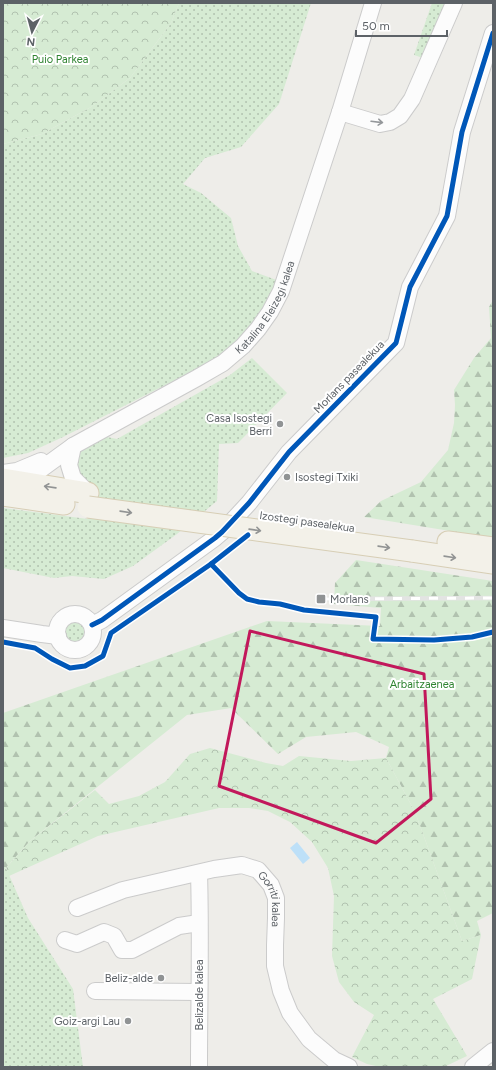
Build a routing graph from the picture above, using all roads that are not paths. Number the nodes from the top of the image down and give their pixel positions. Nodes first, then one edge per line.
1 (373, 3) edge
2 (454, 3) edge
3 (493, 33) edge
4 (340, 112) junction
5 (73, 446) junction
6 (3, 473) edge
7 (9, 483) edge
8 (3, 495) edge
9 (88, 500) junction
10 (412, 544) junction
11 (493, 548) edge
12 (493, 563) edge
13 (92, 625) junction
14 (3, 628) edge
15 (58, 636) junction
16 (199, 873) junction
17 (83, 912) dead end
18 (199, 923) junction
19 (65, 940) dead end
20 (94, 991) dead end
21 (199, 992) junction
22 (493, 1051) edge
23 (199, 1067) edge
24 (349, 1067) edge
25 (473, 1067) edge

1 - 4 street, Katalina Eleizegi kalea
4 -> 2 street
3 - 13 street, Morlans pasealekua
4 - 5 street, Katalina Eleizegi kalea
5 - 6 street
5 - 7 street, Katalina Eleizegi kalea
5 - 9 street
9 -> 7 main road, Izostegi pasealekua
8 - 9 main road, Izostegi pasealekua
9 - 10 main road, Izostegi pasealekua, bridge
10 - 11 main road, Izostegi pasealekua
10 -> 12 main road, Izostegi pasealekua
13 - 15 street
13 - 15 street
14 - 15 street
16 - 17 street, Gorriti kalea
16 - 18 street, Belizalde kalea
16 - 24 street, Gorriti kalea
18 - 19 street
18 - 21 street, Belizalde kalea
20 - 21 street
21 - 23 street, Belizalde kalea
22 - 25 street

